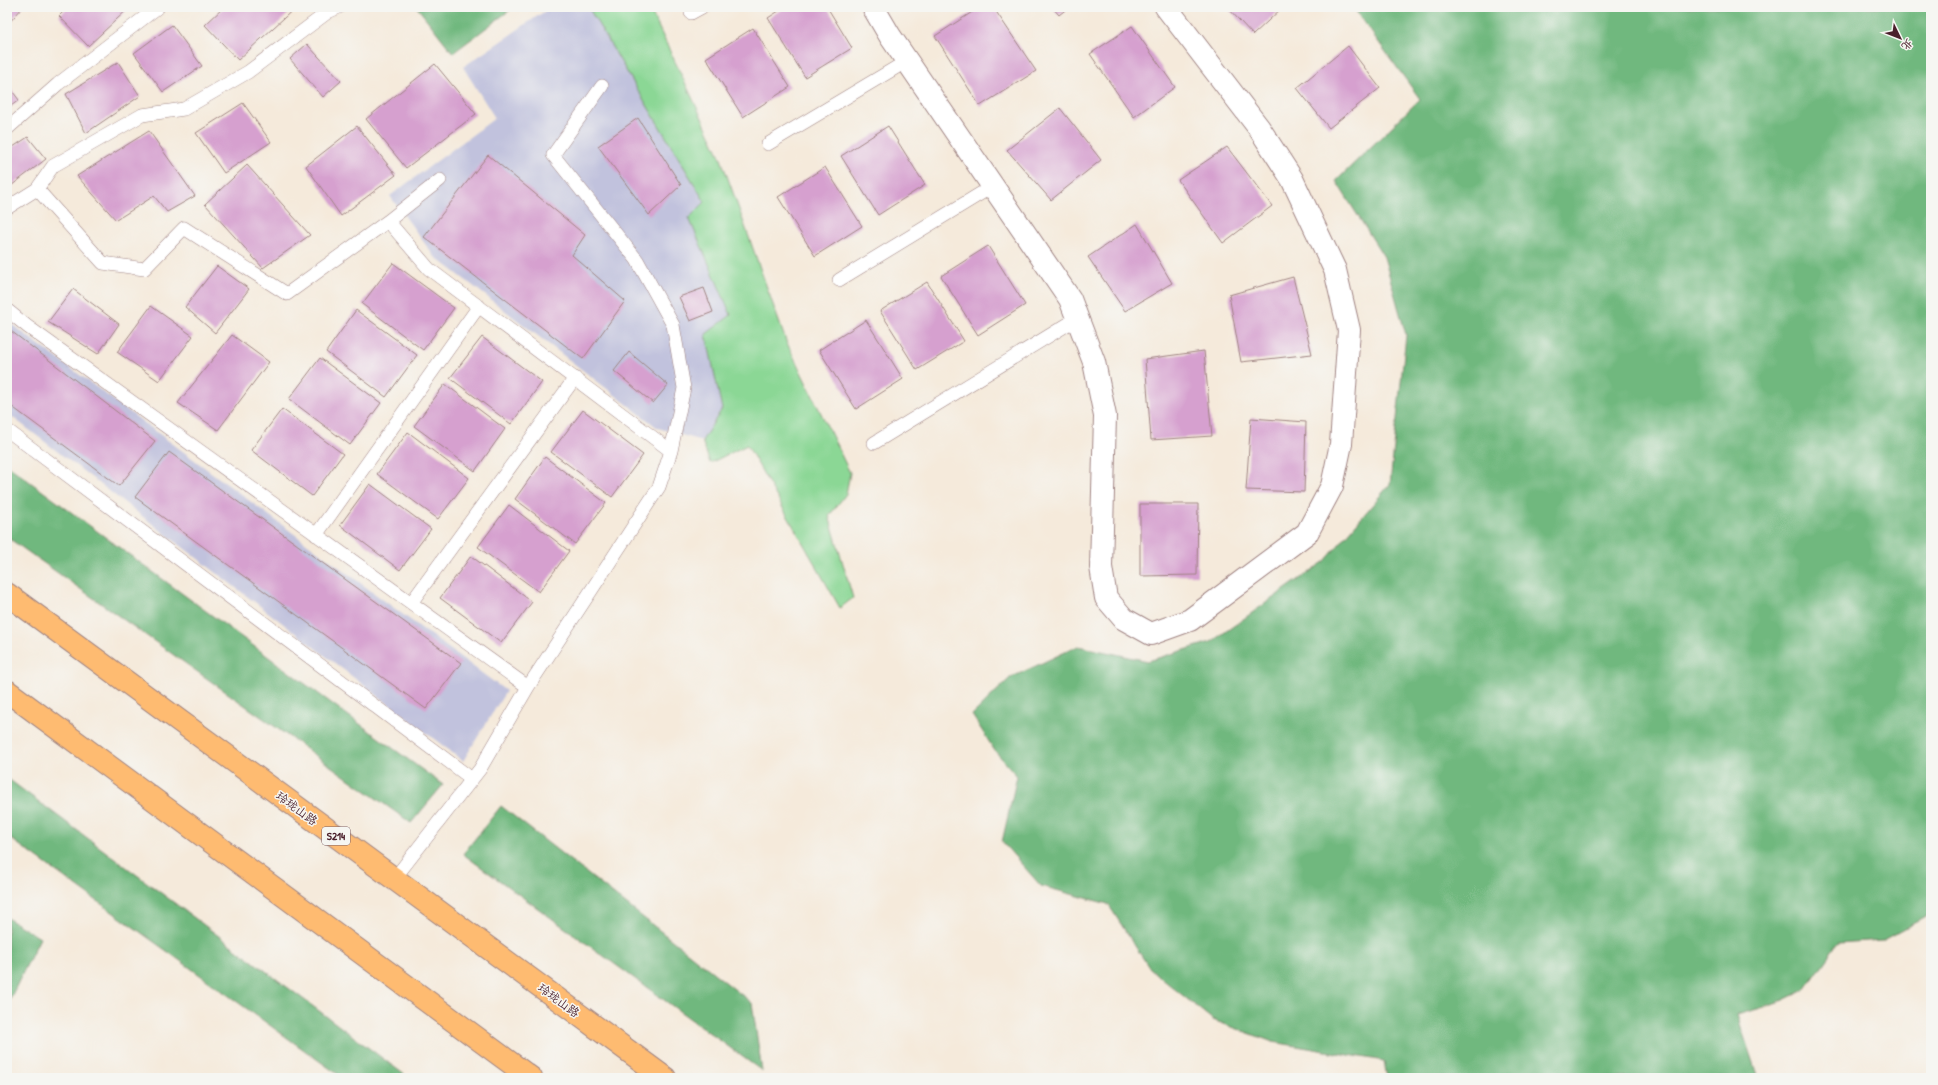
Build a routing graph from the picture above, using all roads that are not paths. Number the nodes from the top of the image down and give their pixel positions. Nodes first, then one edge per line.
1 (158, 7) edge
2 (339, 7) edge
3 (873, 7) edge
4 (1166, 7) edge
5 (907, 61) junction
6 (602, 86) dead end
7 (7, 129) edge
8 (768, 144) dead end
9 (440, 180) dead end
10 (994, 186) junction
11 (37, 189) junction
12 (7, 208) edge
13 (388, 221) junction
14 (839, 280) dead end
15 (479, 306) junction
16 (7, 310) edge
17 (1078, 318) junction
18 (574, 378) junction
19 (7, 430) edge
20 (874, 443) dead end
21 (671, 451) junction
22 (316, 535) junction
23 (7, 594) edge
24 (411, 603) junction
25 (528, 687) junction
26 (7, 691) edge
27 (472, 779) junction
28 (394, 879) junction
29 (531, 1078) edge
30 (665, 1078) edge

1 - 7 lane
2 - 11 lane
3 - 5 street
4 - 17 street
5 - 8 lane
5 - 10 street
6 - 21 lane
9 - 13 lane
10 - 14 lane
10 - 17 street
11 - 12 lane
11 - 13 lane
13 - 15 lane
15 - 18 lane
15 - 22 lane
16 - 22 lane
17 - 20 lane
18 - 21 lane
18 - 24 lane
19 - 27 lane
21 - 25 lane
22 - 24 lane
23 - 28 main road, 玲珑山路 / S214
24 - 25 lane
25 - 27 lane
26 - 29 main road
27 - 28 lane
28 - 30 main road, 玲珑山路 / S214

